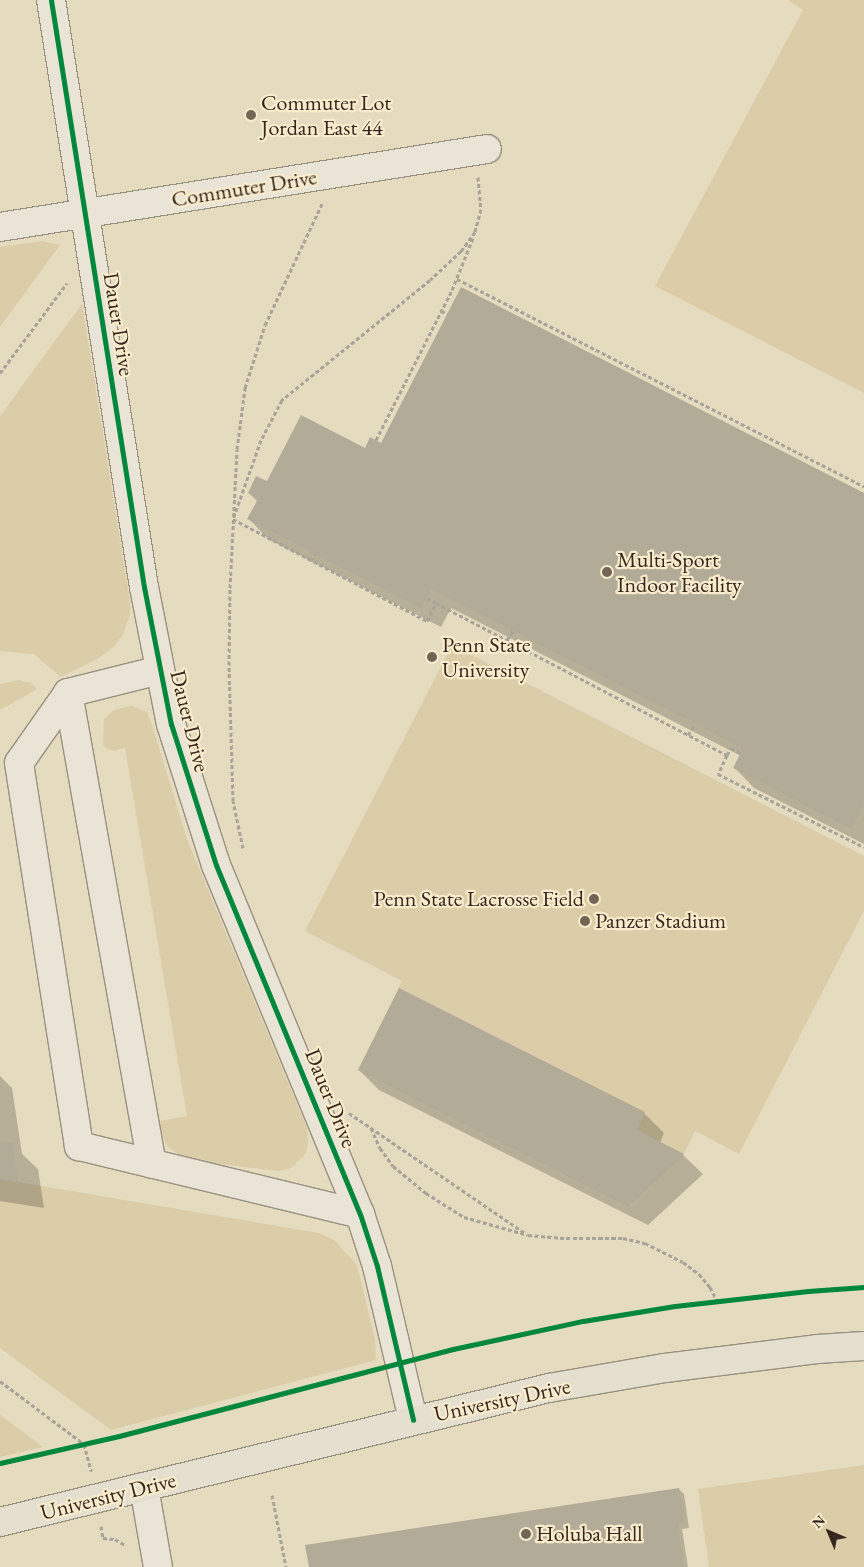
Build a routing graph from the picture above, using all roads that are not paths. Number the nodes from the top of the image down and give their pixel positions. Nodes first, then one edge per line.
1 (51, 0) edge
2 (487, 149) dead end
3 (85, 213) junction
4 (0, 227) edge
5 (160, 670) junction
6 (68, 694) junction
7 (152, 1164) junction
8 (360, 1214) junction
9 (864, 1346) edge
10 (413, 1420) junction
11 (144, 1487) junction
12 (0, 1522) edge
13 (158, 1567) edge

1 - 3 street, Dauer Drive
2 - 3 street, Commuter Drive
3 - 4 street, Commuter Drive
3 - 5 street, Dauer Drive
5 - 6 street
5 - 8 street, Dauer Drive
6 - 7 street
6 - 7 street
7 - 8 street
8 - 10 street, Dauer Drive
9 - 10 main road, University Drive
10 - 11 main road, University Drive
11 - 12 main road, University Drive
11 - 13 street

